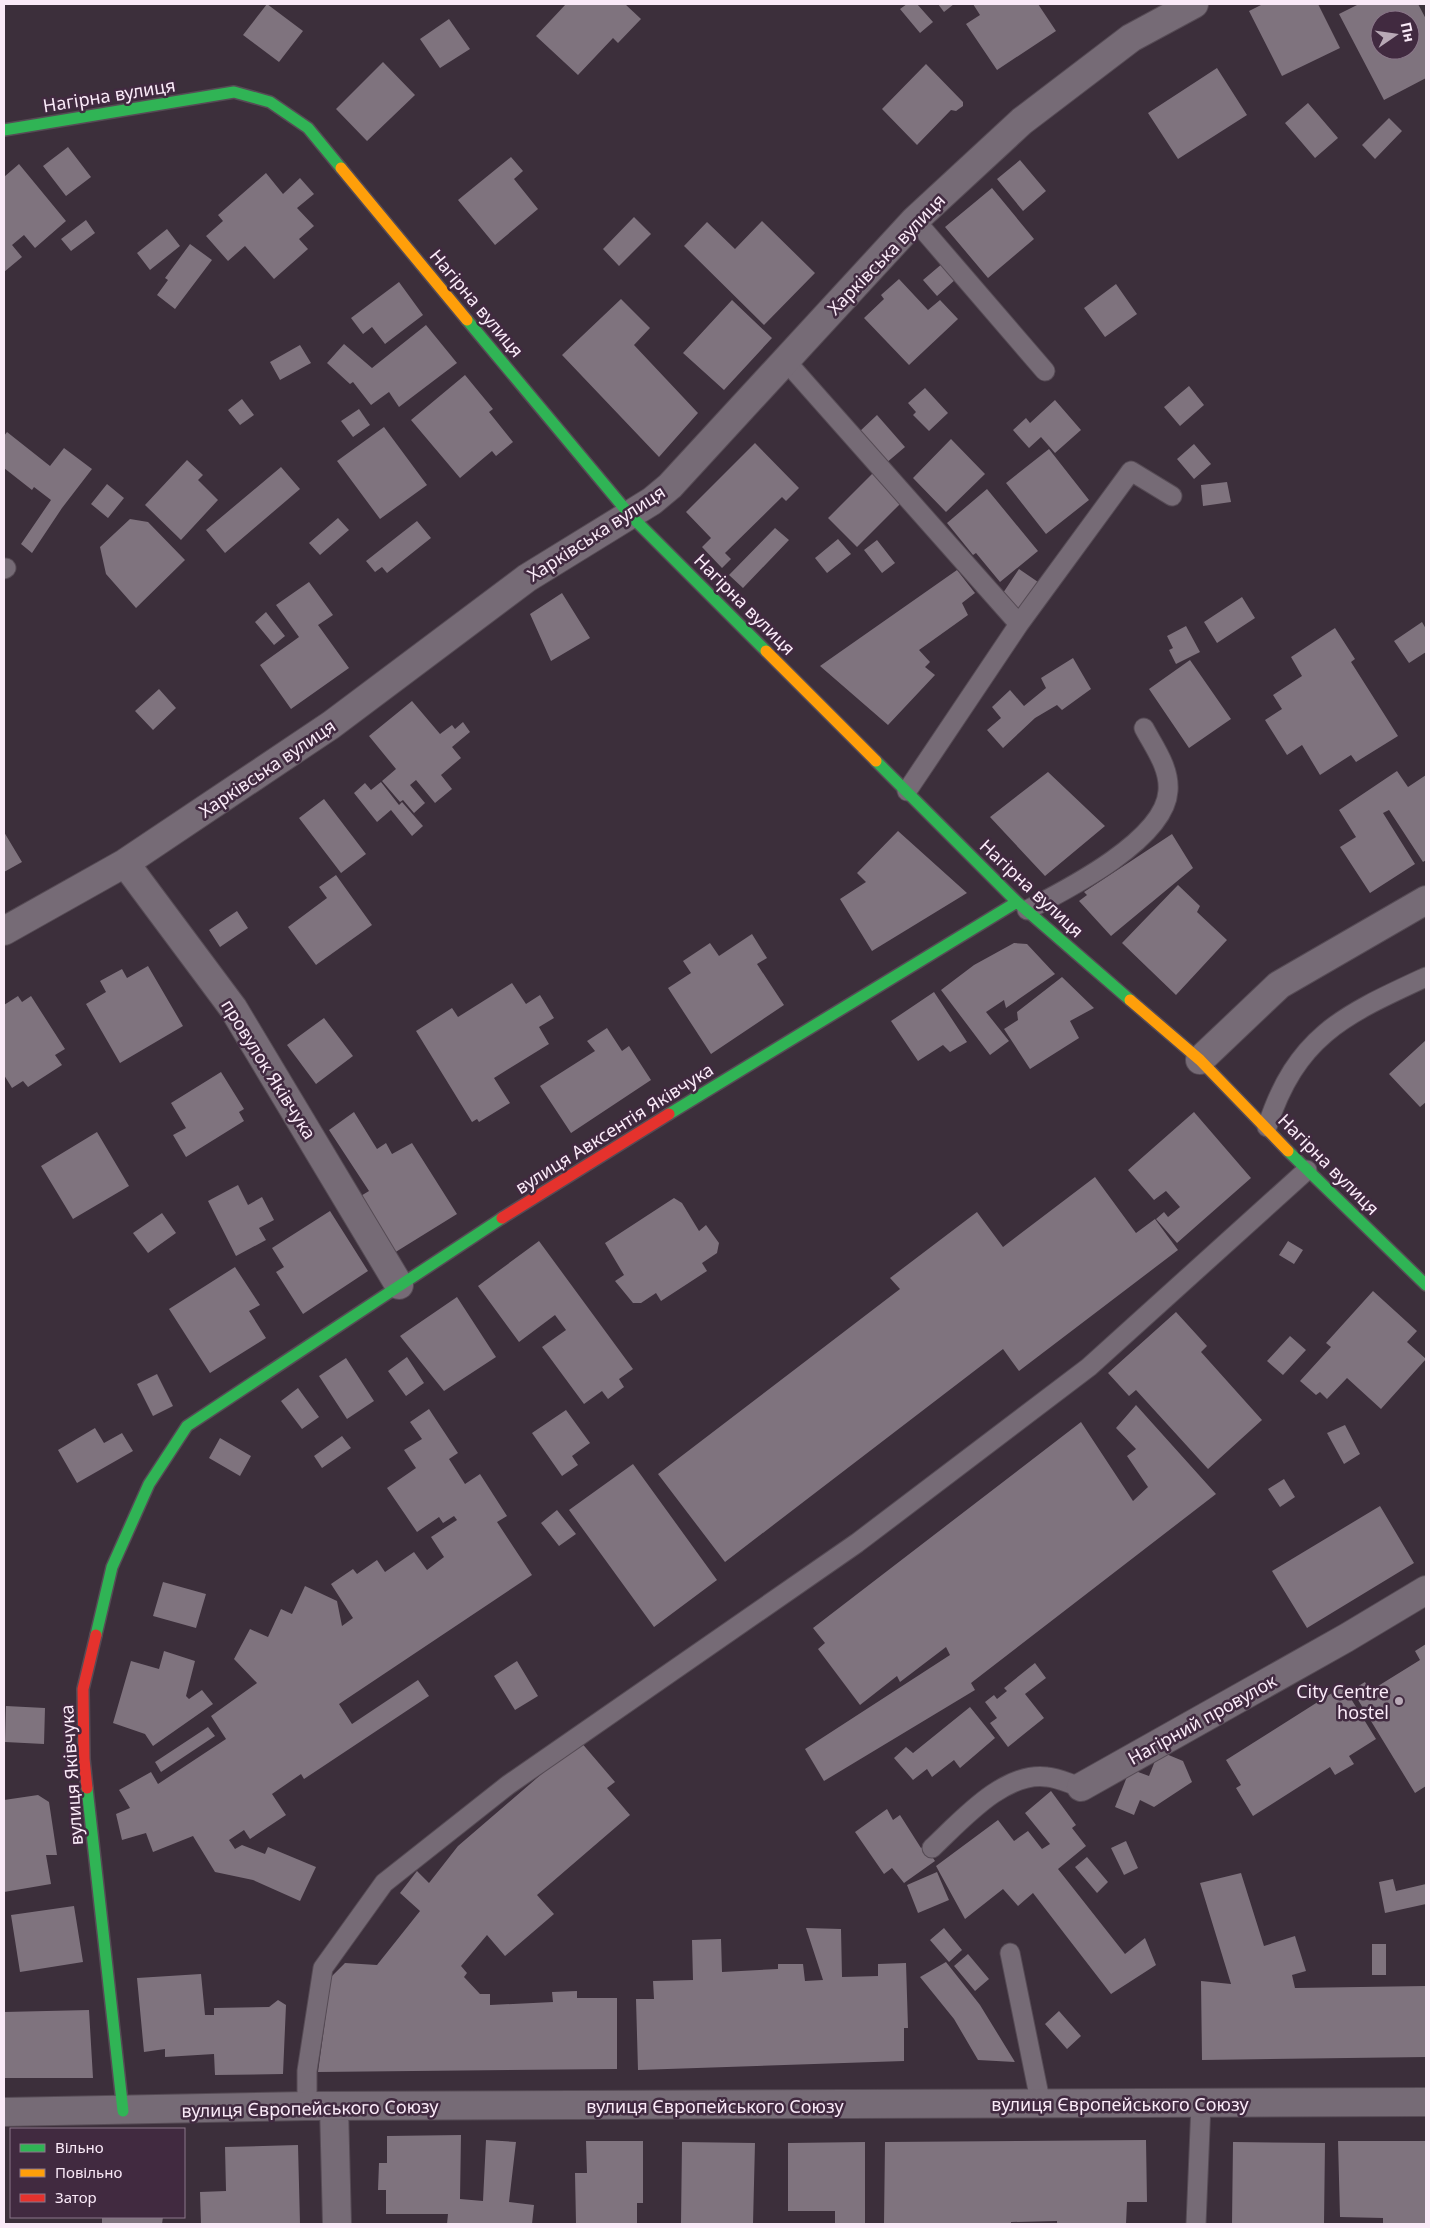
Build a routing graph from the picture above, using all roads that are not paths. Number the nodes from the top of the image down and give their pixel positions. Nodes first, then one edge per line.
1 (1194, 4) edge
2 (4, 130) edge
3 (915, 220) junction
4 (785, 360) junction
5 (1045, 371) dead end
6 (1172, 496) dead end
7 (630, 514) junction
8 (1019, 624) junction
9 (1144, 728) dead end
10 (906, 790) junction
11 (125, 863) junction
12 (1426, 900) edge
13 (1022, 906) junction
14 (4, 931) edge
15 (1426, 977) edge
16 (1200, 1060) junction
17 (1267, 1127) junction
18 (1307, 1170) junction
19 (399, 1285) junction
20 (1426, 1285) edge
21 (234, 1393) joint
22 (1426, 1590) edge
23 (1081, 1787) joint
24 (932, 1848) dead end
25 (1010, 1953) dead end
26 (1426, 2102) edge
27 (1201, 2104) junction
28 (1041, 2105) junction
29 (307, 2106) junction
30 (334, 2107) junction
31 (122, 2111) junction
32 (4, 2112) edge
33 (337, 2224) edge
34 (1196, 2224) edge

1 - 3 street, Харківська вулиця
2 - 7 street, Нагірна вулиця
3 - 4 street, Харківська вулиця
3 - 5 lane
4 - 7 street, Харківська вулиця
4 - 8 lane
6 - 8 lane
7 - 10 street, Нагірна вулиця
7 - 11 street, Харківська вулиця
8 - 10 lane
9 - 13 lane
10 - 13 street, Нагірна вулиця
11 - 14 street, Харківська вулиця
11 - 19 street, провулок Яківчука
12 - 16 street
13 - 16 street, Нагірна вулиця
13 - 19 street, вулиця Авксентія Яківчука
15 - 17 lane
16 - 17 street, Нагірна вулиця
17 - 18 street, Нагірна вулиця
18 - 20 street, Нагірна вулиця
18 - 29 lane
19 - 21 street, вулиця Авксентія Яківчука
21 - 31 street, вулиця Яківчука
22 - 23 street, Нагірний провулок
23 - 24 lane
25 - 28 lane
26 - 27 street, вулиця Європейського Союзу
27 - 28 street, вулиця Європейського Союзу
27 - 34 lane
28 - 30 street, вулиця Європейського Союзу
29 - 30 street, вулиця Європейського Союзу
29 - 31 street, вулиця Європейського Союзу
30 - 33 street
31 - 32 street, вулиця Європейського Союзу

